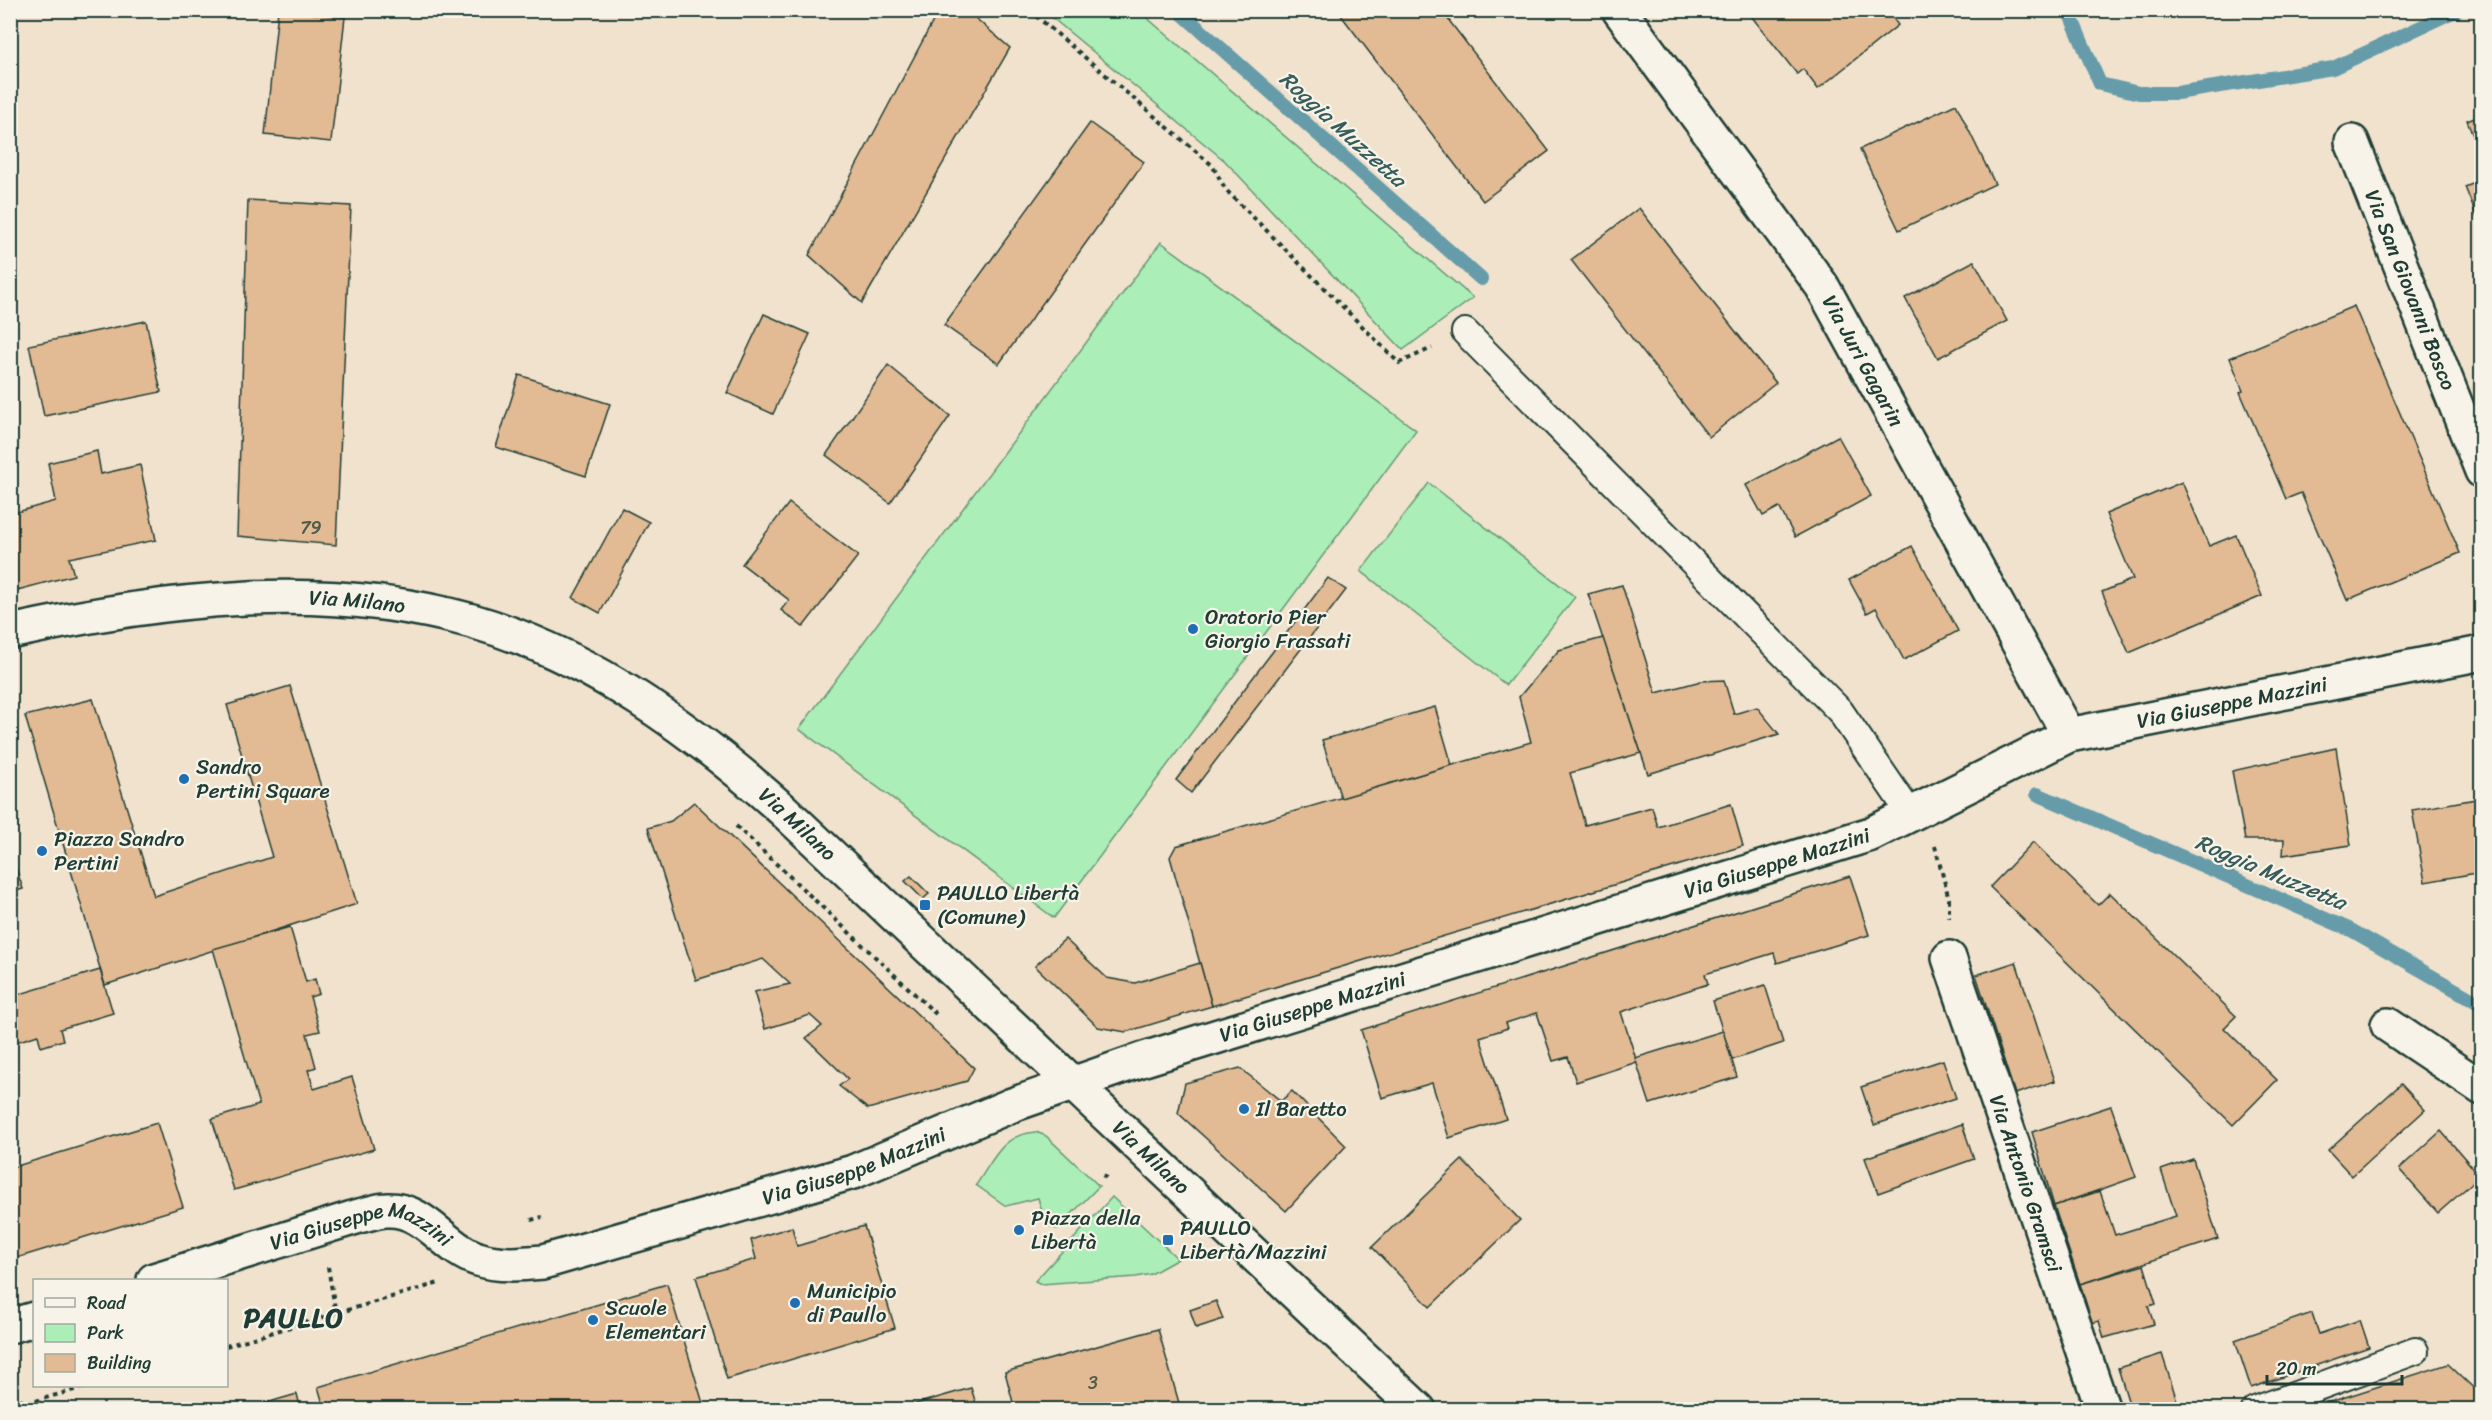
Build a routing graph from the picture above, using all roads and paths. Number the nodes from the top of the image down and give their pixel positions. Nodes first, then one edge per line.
1 (1029, 10) edge
2 (1619, 10) edge
3 (2352, 142) dead end
4 (1465, 332) joint
5 (2481, 471) edge
6 (10, 632) edge
7 (2481, 653) edge
8 (2068, 735) junction
9 (1911, 815) junction
10 (1949, 958) joint
11 (2388, 1025) dead end
12 (1075, 1083) junction
13 (2481, 1088) edge
14 (542, 1217) dead end
15 (519, 1223) dead end
16 (463, 1251) junction
17 (160, 1279) edge
18 (33, 1318) edge
19 (10, 1326) edge
20 (228, 1345) edge
21 (2415, 1351) dead end
22 (84, 1387) edge
23 (10, 1397) edge
24 (1419, 1410) edge
25 (2103, 1410) edge
26 (2255, 1410) edge

1 - 4 path
2 - 8 street, Via Juri Gagarin
3 - 5 street, Via San Giovanni Bosco
4 - 9 lane
6 - 12 street, Via Milano
7 - 8 street, Via Giuseppe Mazzini
8 - 9 street, Via Giuseppe Mazzini
9 - 10 path
9 - 12 street, Via Giuseppe Mazzini
10 - 25 street, Via Antonio Gramsci
11 - 13 street
12 - 16 street, Via Giuseppe Mazzini
12 - 24 street, Via Milano
14 - 15 path
16 - 17 street, Via Giuseppe Mazzini
16 - 20 path
18 - 19 street
21 - 26 lane
22 - 23 path

